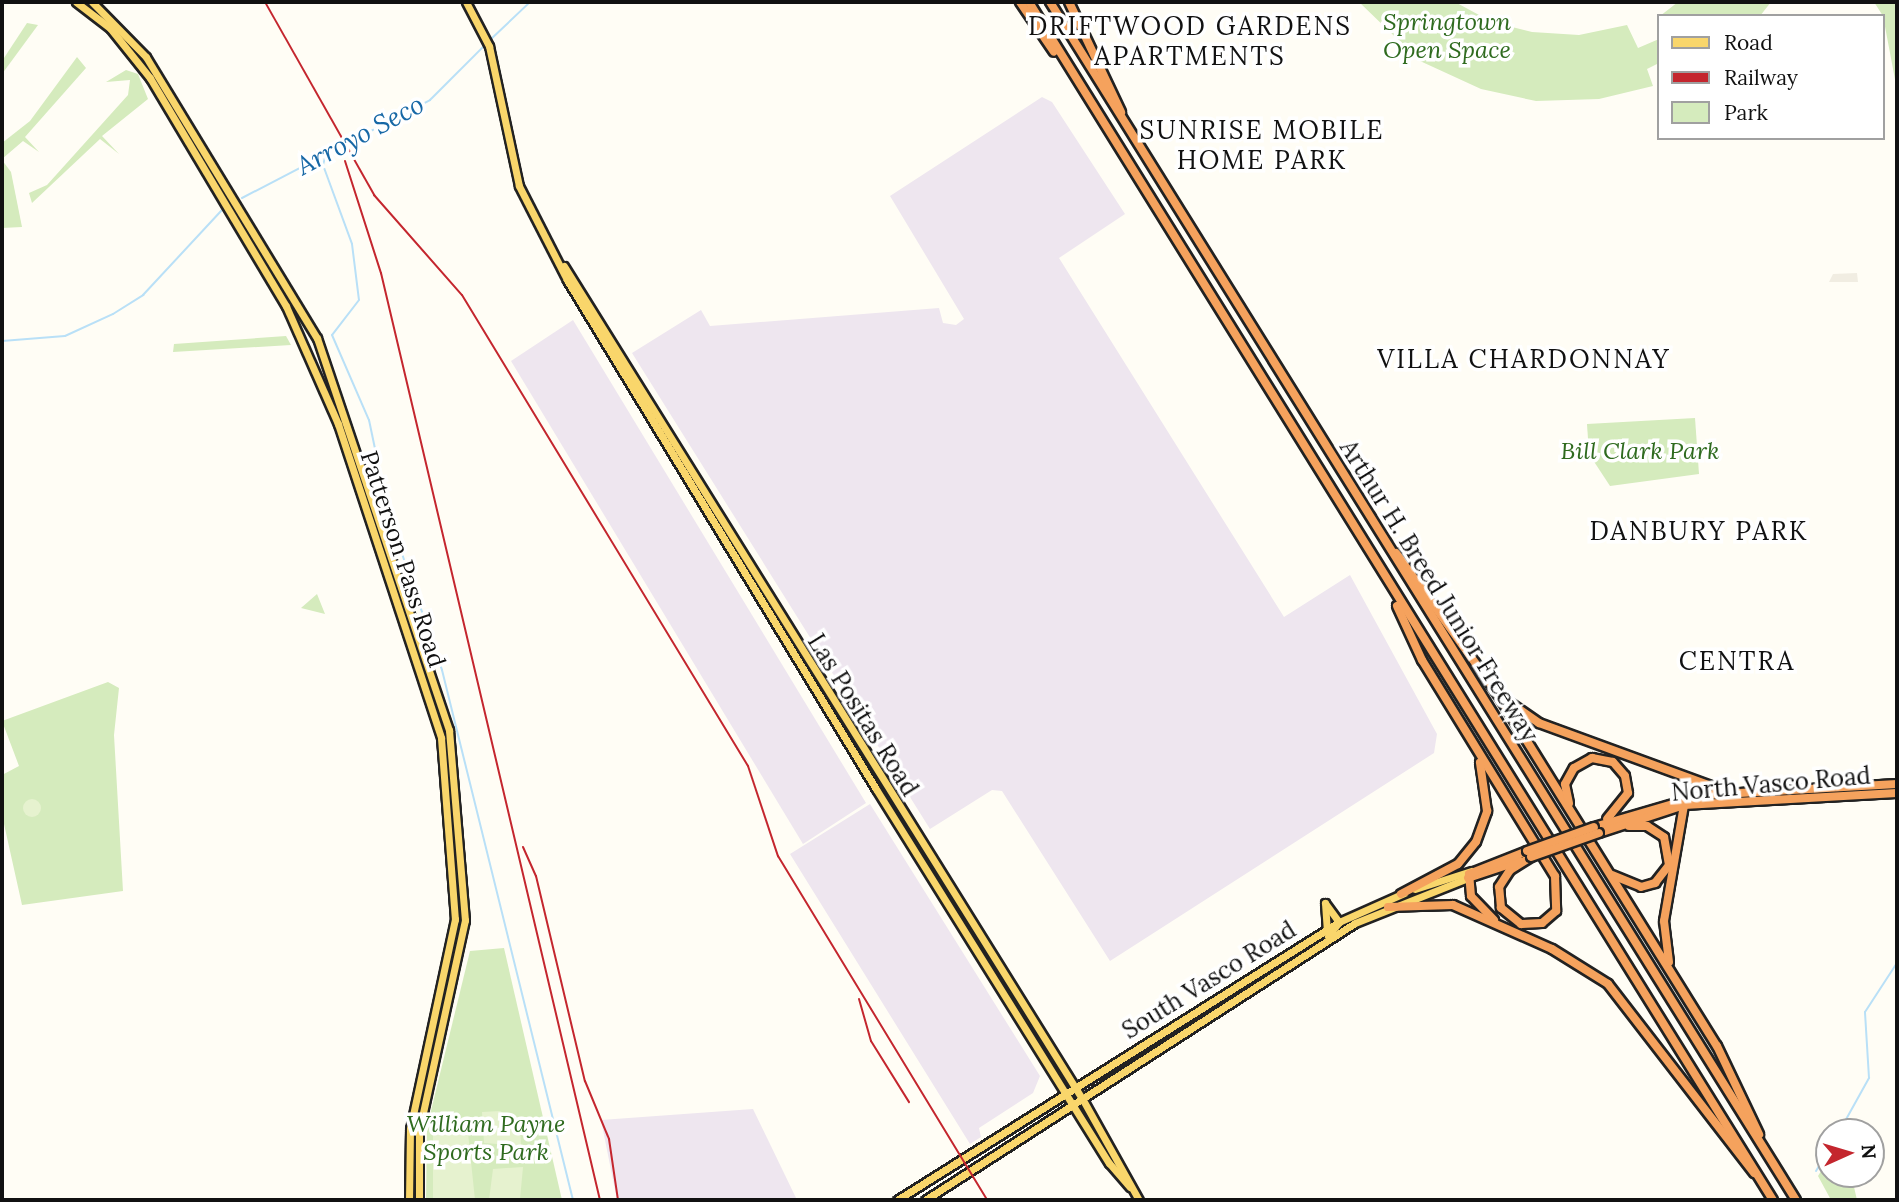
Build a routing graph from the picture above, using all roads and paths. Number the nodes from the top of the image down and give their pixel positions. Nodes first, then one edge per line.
1 (76, 2) edge
2 (92, 2) edge
3 (466, 2) edge
4 (1020, 2) edge
5 (1029, 2) edge
6 (1050, 2) edge
7 (1069, 2) edge
8 (1056, 54) junction
9 (1139, 149) junction
10 (564, 266) junction
11 (1391, 549) junction
12 (1394, 597) junction
13 (1497, 693) junction
14 (1472, 744) junction
15 (1897, 784) edge
16 (1746, 792) junction
17 (1897, 793) edge
18 (1684, 806) junction
19 (1571, 813) junction
20 (1596, 830) junction
21 (1566, 842) joint
22 (1529, 854) junction
23 (1470, 874) junction
24 (1609, 874) junction
25 (1401, 894) junction
26 (943, 896) junction
27 (1388, 907) junction
28 (1349, 917) junction
29 (968, 918) junction
30 (1339, 922) junction
31 (1327, 929) junction
32 (1512, 930) junction
33 (1343, 932) junction
34 (1310, 953) junction
35 (1677, 981) junction
36 (1075, 1087) junction
37 (1066, 1093) junction
38 (1083, 1100) junction
39 (1074, 1106) junction
40 (1761, 1144) junction
41 (1759, 1178) junction
42 (1130, 1187) junction
43 (409, 1200) edge
44 (419, 1200) edge
45 (897, 1200) edge
46 (925, 1200) edge
47 (1139, 1200) edge
48 (1773, 1200) edge
49 (1796, 1200) edge

1 - 43 main road, Patterson Pass Road
2 - 44 main road, Patterson Pass Road
3 - 10 main road, Las Positas Road
4 - 8 highway
5 - 8 highway, Arthur H. Breed Junior Freeway
6 - 9 highway, Arthur H. Breed Junior Freeway
7 - 9 highway
8 - 12 highway, Arthur H. Breed Junior Freeway
9 - 11 highway, Arthur H. Breed Junior Freeway
10 - 26 main road, Las Positas Road
10 - 29 main road, Las Positas Road
11 - 13 highway
11 - 40 highway, Arthur H. Breed Junior Freeway
12 - 14 highway
12 - 41 highway, Arthur H. Breed Junior Freeway
13 - 16 highway
13 - 19 highway
14 - 22 highway
14 - 25 highway
15 - 16 highway, North Vasco Road
16 - 20 highway, North Vasco Road
17 - 18 highway, North Vasco Road
18 - 20 highway, North Vasco Road
18 - 35 highway
19 - 20 highway
19 - 24 highway
20 - 21 highway, North Vasco Road, bridge
20 - 24 highway
21 - 22 highway, South Vasco Road, bridge
22 - 23 highway, South Vasco Road
23 - 25 main road, South Vasco Road
23 - 27 main road, South Vasco Road
23 - 32 highway
24 - 35 highway
25 - 28 main road, South Vasco Road
26 - 29 main road
26 - 37 main road, Las Positas Road
27 - 32 highway
27 - 33 main road, South Vasco Road
28 - 30 main road, South Vasco Road
28 - 33 main road
29 - 36 main road, Las Positas Road
30 - 31 main road, South Vasco Road
30 - 31 main road
30 - 34 main road
31 - 36 main road, South Vasco Road
32 - 41 highway
33 - 34 main road, South Vasco Road
34 - 38 main road, South Vasco Road
35 - 40 highway
36 - 37 main road, South Vasco Road
36 - 38 main road, Las Positas Road
37 - 39 main road, Las Positas Road
37 - 45 main road, South Vasco Road
38 - 39 main road, South Vasco Road
38 - 42 main road, Las Positas Road
39 - 42 main road, Las Positas Road
39 - 46 main road, South Vasco Road
40 - 49 highway, Arthur H. Breed Junior Freeway
41 - 48 highway, Arthur H. Breed Junior Freeway
42 - 47 main road, Las Positas Road

